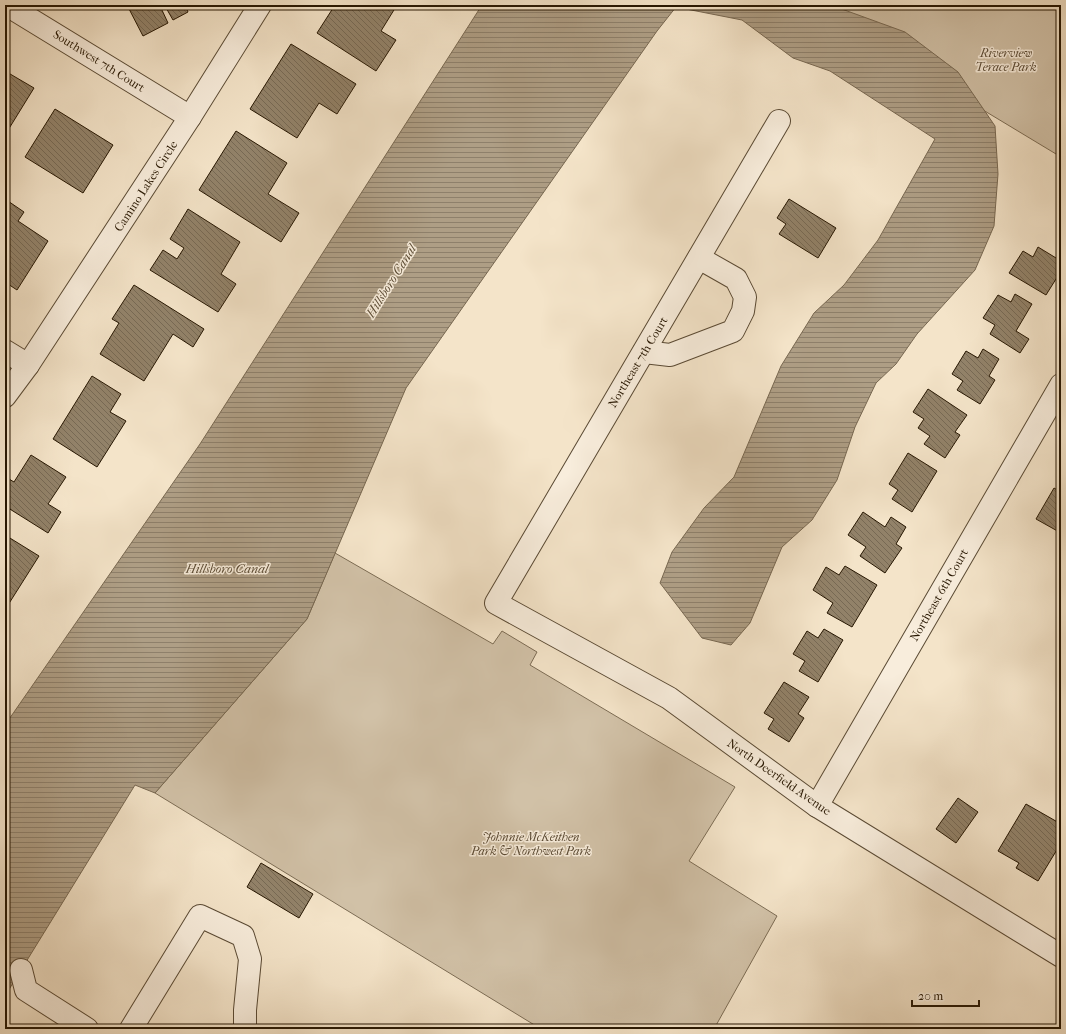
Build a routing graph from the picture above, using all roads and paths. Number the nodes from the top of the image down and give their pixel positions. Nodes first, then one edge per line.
1 (7, 5) edge
2 (260, 5) edge
3 (190, 117) junction
4 (780, 122) dead end
5 (699, 258) junction
6 (5, 351) edge
7 (644, 352) junction
8 (28, 365) junction
9 (1061, 385) edge
10 (5, 396) edge
11 (496, 603) joint
12 (817, 806) junction
13 (1061, 956) edge
14 (21, 970) dead end
15 (87, 1029) edge
16 (131, 1029) edge
17 (245, 1029) edge

1 - 3 street, Southwest 7th Court
2 - 3 street, Camino Lakes Circle
3 - 8 street, Camino Lakes Circle
4 - 5 street, Northeast 7th Court
5 - 7 street, Northeast 7th Court
5 - 7 street
6 - 8 street
7 - 11 street, Northeast 7th Court
8 - 10 street, Camino Lakes Circle
9 - 12 street, Northeast 6th Court
11 - 12 street, North Deerfield Avenue
12 - 13 street, North Deerfield Avenue
14 - 15 street
16 - 17 street

